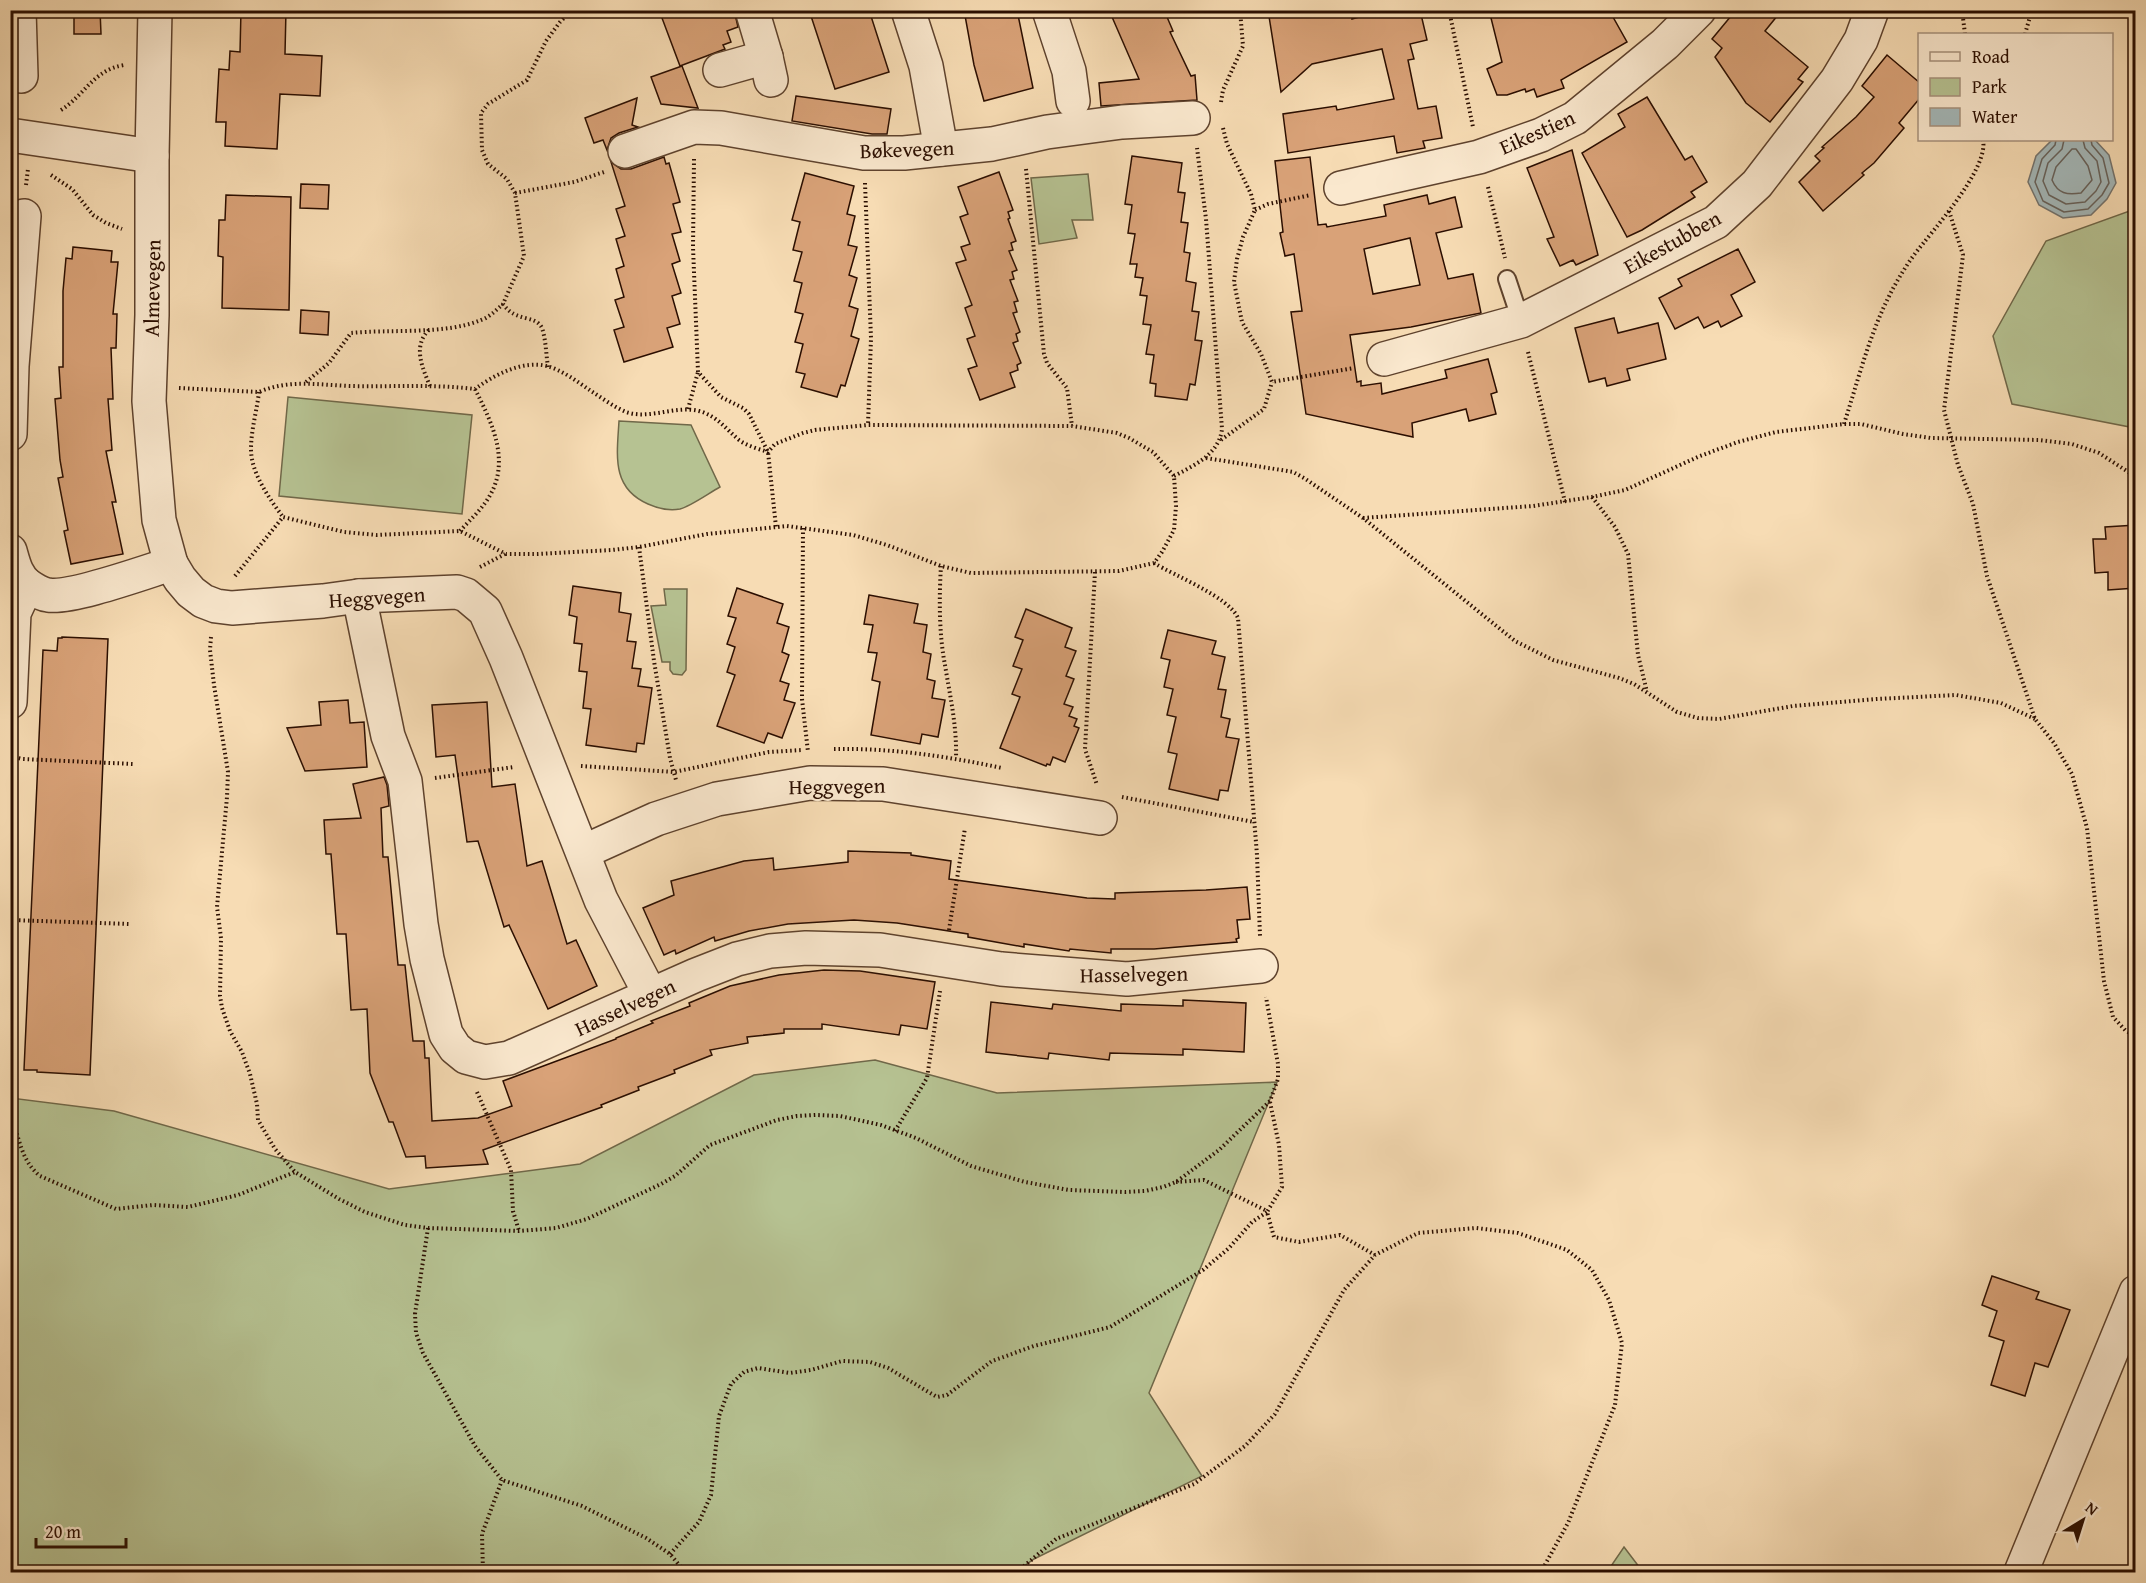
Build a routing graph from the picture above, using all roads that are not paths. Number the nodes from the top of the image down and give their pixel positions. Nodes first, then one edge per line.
1 (19, 10) edge
2 (155, 10) edge
3 (752, 10) edge
4 (908, 10) edge
5 (1049, 10) edge
6 (1699, 10) edge
7 (1872, 10) edge
8 (720, 70) dead end
9 (21, 76) dead end
10 (1073, 101) dead end
11 (1212, 116) road end
12 (10, 135) edge
13 (941, 149) junction
14 (625, 151) road end
15 (152, 156) junction
16 (1341, 188) road end
17 (24, 216) dead end
18 (1507, 279) dead end
19 (1521, 321) junction
20 (1384, 359) road end
21 (10, 434) edge
22 (10, 551) edge
23 (171, 564) junction
24 (359, 596) junction
25 (17, 605) edge
26 (10, 702) edge
27 (1100, 818) road end
28 (583, 852) junction
29 (1261, 966) road end
30 (650, 994) junction
31 (2136, 1292) edge
32 (2021, 1572) edge

1 - 9 street
2 - 15 street, Almevegen
3 - 8 street
4 - 13 street
5 - 10 street
6 - 16 street, Eikestien
7 - 19 street, Eikestubben
11 - 13 street, Bøkevegen
12 - 15 street
13 - 14 street, Bøkevegen
15 - 23 street, Almevegen
17 - 21 street
18 - 19 lane
19 - 20 street, Eikestubben
22 - 25 street
23 - 24 street, Heggvegen
23 - 25 street
24 - 28 street, Heggvegen
24 - 30 street, Hasselvegen
25 - 26 street
27 - 28 street, Heggvegen
28 - 30 street, Heggvegen
29 - 30 street, Hasselvegen
31 - 32 street

